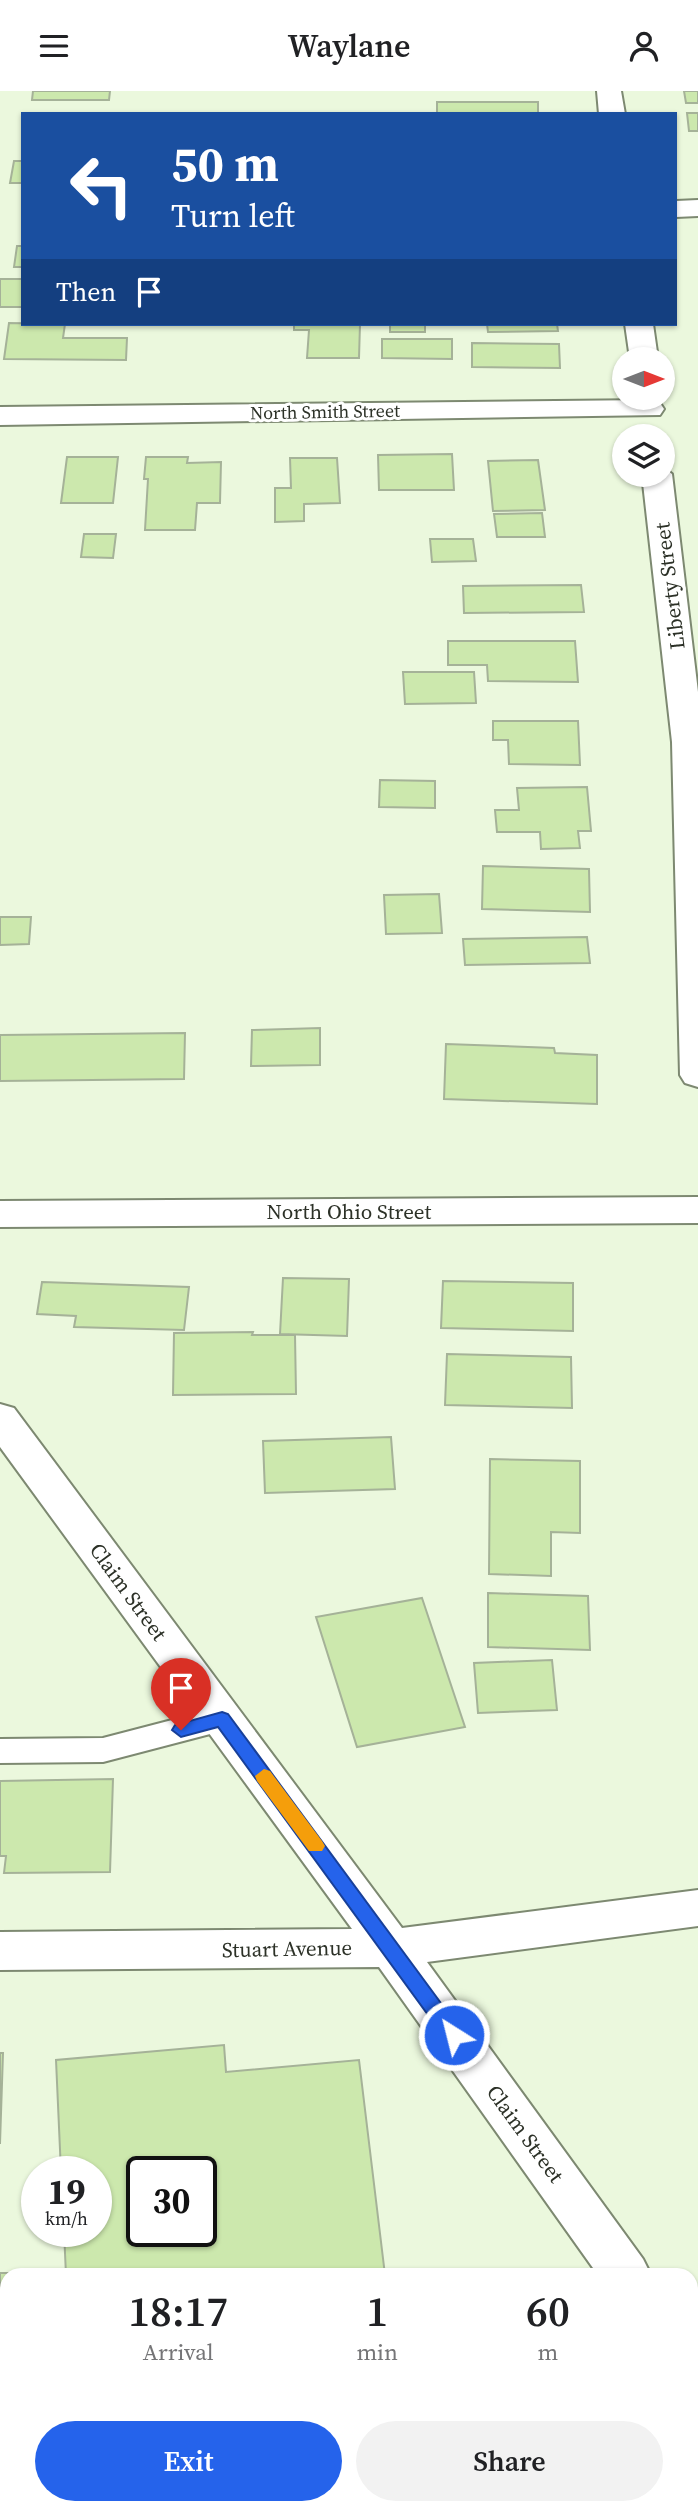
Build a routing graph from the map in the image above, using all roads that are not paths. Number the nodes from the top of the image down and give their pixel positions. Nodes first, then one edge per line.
1 (609, 91) edge
2 (612, 112) edge
3 (698, 208) edge
4 (677, 209) edge
5 (639, 326) edge
6 (642, 347) edge
7 (650, 414) edge
8 (0, 416) edge
9 (658, 487) edge
10 (698, 1075) edge
11 (698, 1210) edge
12 (0, 1214) edge
13 (0, 1418) edge
14 (222, 1719) junction
15 (0, 1751) edge
16 (698, 1908) edge
17 (391, 1948) junction
18 (0, 1951) edge
19 (621, 2268) edge

1 - 2 street
3 - 4 street
5 - 6 street
7 - 8 street, North Smith Street
9 - 10 street, Liberty Street
11 - 12 street, North Ohio Street
13 - 14 street, Claim Street
14 - 15 lane
14 - 17 street, Claim Street
16 - 17 street, Stuart Avenue
17 - 18 street, Stuart Avenue
17 - 19 street, Claim Street

